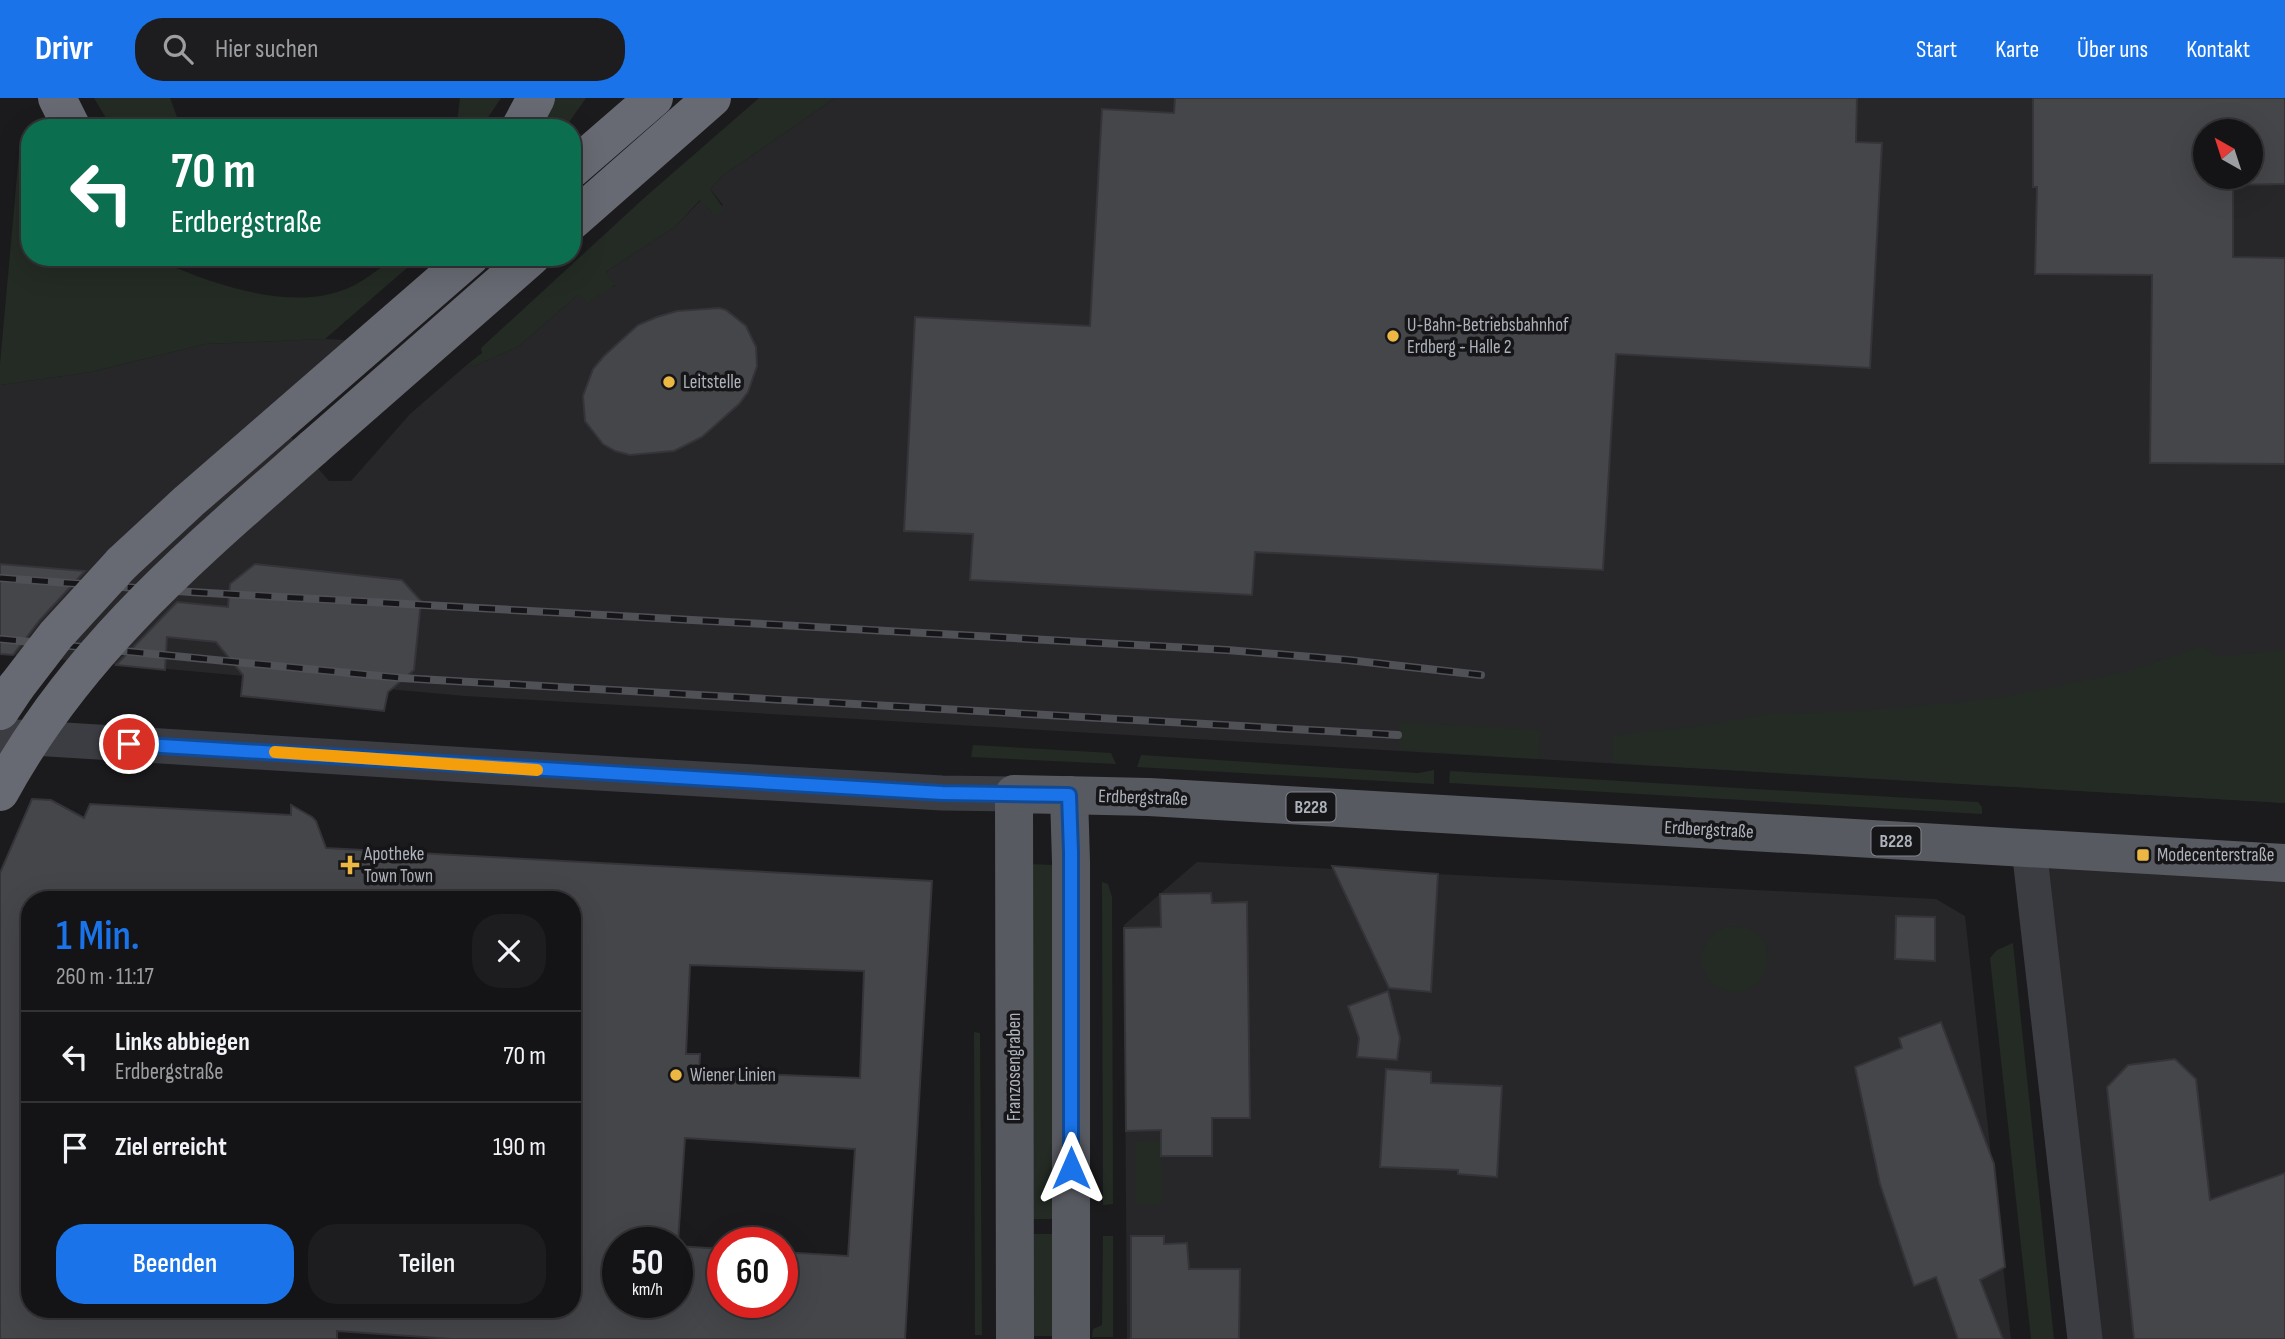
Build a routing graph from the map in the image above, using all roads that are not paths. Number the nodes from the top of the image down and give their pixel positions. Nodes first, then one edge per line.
1 (58, 98) edge
2 (536, 98) edge
3 (654, 98) edge
4 (712, 98) edge
5 (68, 119) edge
6 (525, 119) edge
7 (581, 161) edge
8 (581, 213) edge
9 (459, 266) edge
10 (521, 266) edge
11 (0, 711) edge
12 (0, 736) edge
13 (0, 792) edge
14 (1014, 794) junction
15 (1069, 795) junction
16 (2029, 848) junction
17 (2285, 863) edge
18 (1015, 1339) edge
19 (1071, 1339) edge
20 (2085, 1339) edge

1 - 5 highway
2 - 6 highway
3 - 7 highway
4 - 8 highway
9 - 11 highway, bridge
10 - 13 highway, bridge
12 - 14 street, Erdbergstraße
14 - 15 main road, Erdbergstraße / B228
14 - 18 main road, Franzosengraben
15 - 16 main road, Erdbergstraße / B228
15 - 19 main road
16 - 17 main road, Erdbergstraße / B228
16 - 20 street

